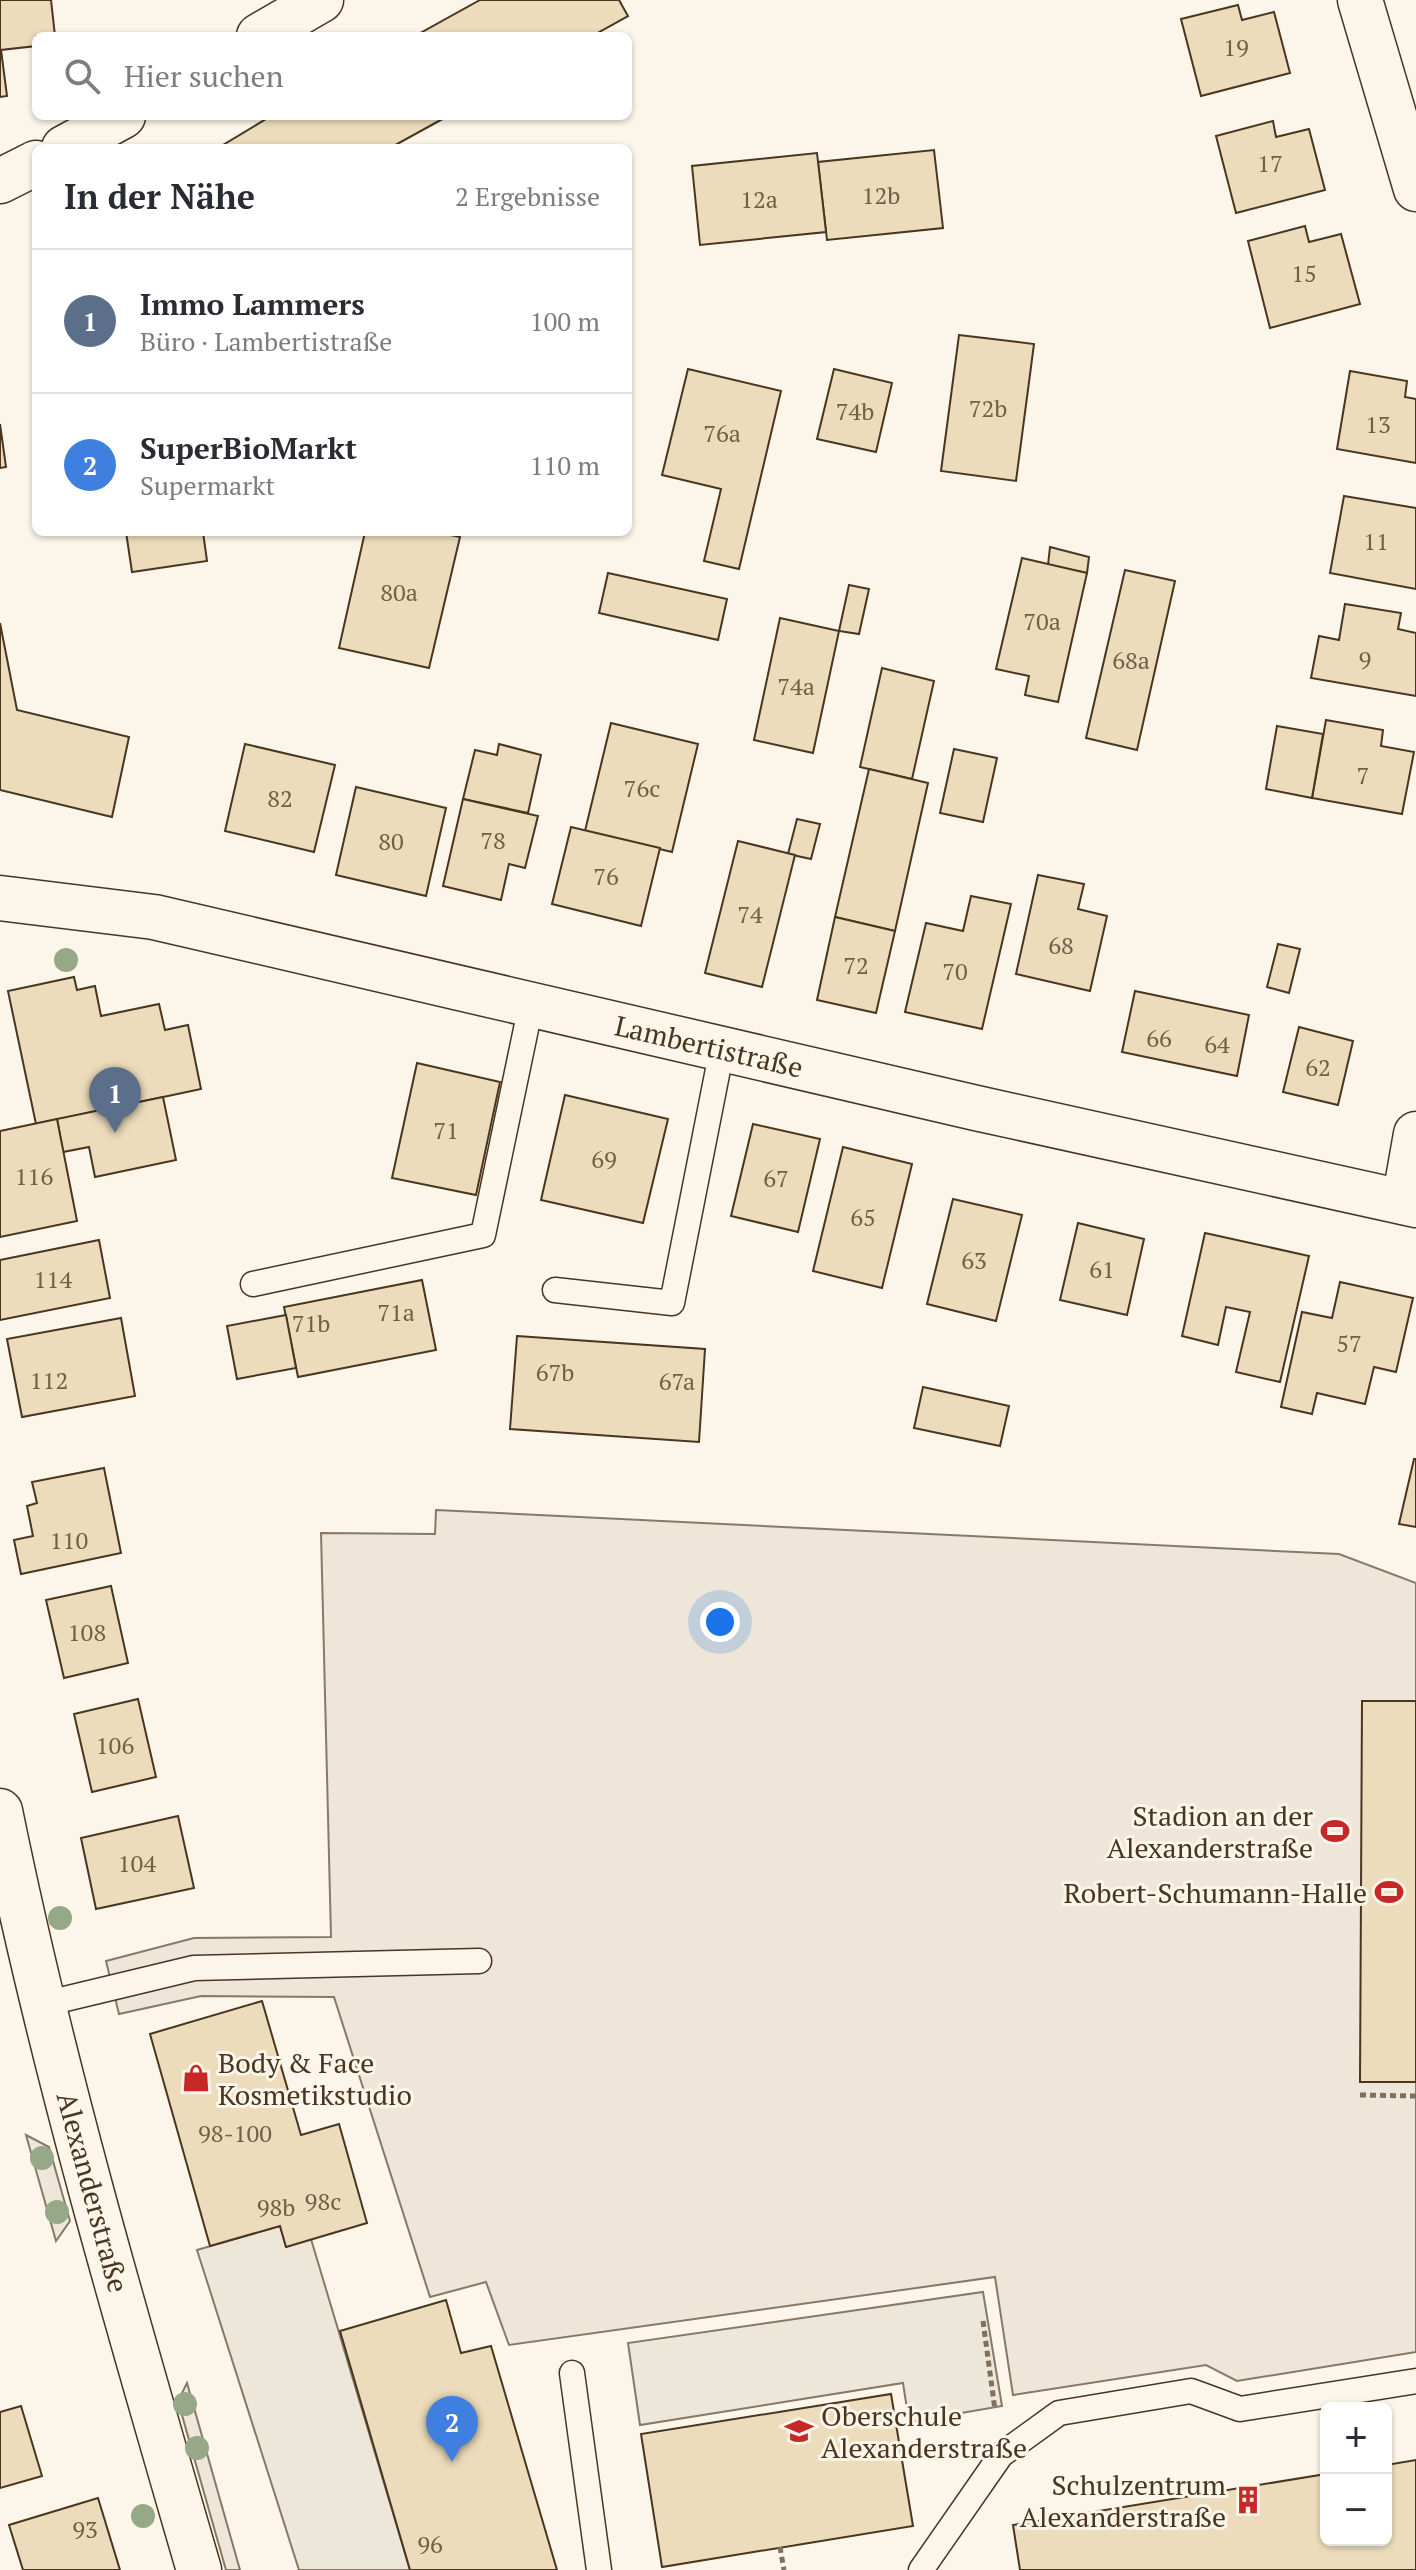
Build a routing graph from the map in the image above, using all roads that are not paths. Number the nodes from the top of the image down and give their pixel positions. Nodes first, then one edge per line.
1 (321, 0) edge
2 (1360, 0) edge
3 (266, 32) edge
4 (116, 130) edge
5 (76, 144) edge
6 (32, 165) edge
7 (0, 181) edge
8 (1416, 189) edge
9 (0, 898) edge
10 (531, 1005) junction
11 (722, 1049) junction
12 (1416, 1134) edge
13 (1410, 1204) edge
14 (253, 1284) dead end
15 (555, 1290) dead end
16 (0, 1811) edge
17 (479, 1961) dead end
18 (44, 2004) junction
19 (572, 2373) dead end
20 (1416, 2381) edge
21 (199, 2570) edge
22 (599, 2570) edge
23 (921, 2570) edge

1 - 3 street
2 - 8 street
4 - 5 street
6 - 7 street
9 - 10 street, Lambertistraße
10 - 11 street, Lambertistraße
10 - 14 lane
11 - 13 street, Lambertistraße
11 - 15 lane
12 - 13 street
16 - 18 street, Alexanderstraße
17 - 18 lane
18 - 21 street, Alexanderstraße
19 - 22 lane
20 - 23 lane

